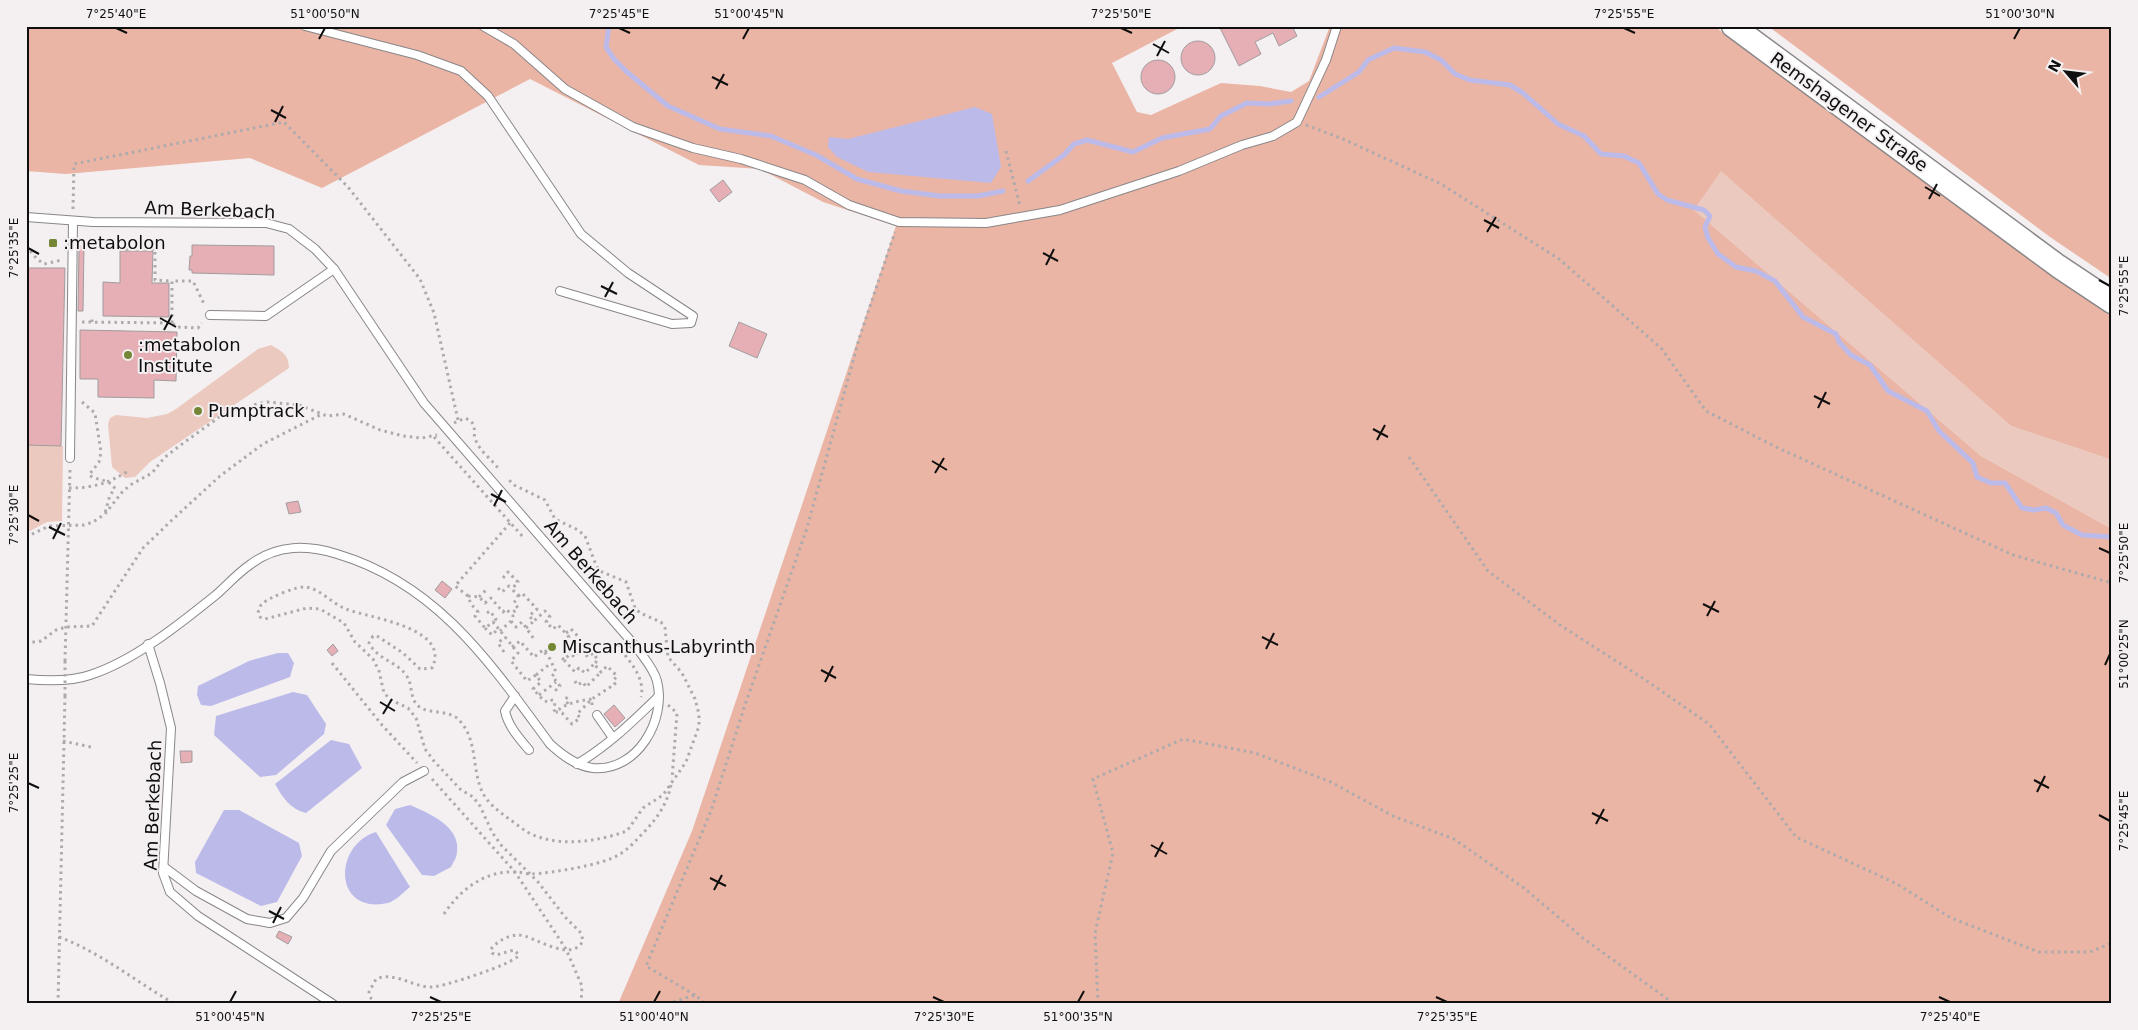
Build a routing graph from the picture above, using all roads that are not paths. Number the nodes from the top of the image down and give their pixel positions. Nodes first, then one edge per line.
1 (305, 26) edge
2 (484, 26) edge
3 (1337, 26) edge
4 (1733, 26) edge
5 (26, 217) edge
6 (73, 221) junction
7 (334, 269) junction
8 (560, 291) dead end
9 (2112, 302) edge
10 (210, 315) road end
11 (70, 458) road end
12 (148, 644) junction
13 (26, 679) edge
14 (515, 696) junction
15 (659, 696) junction
16 (597, 715) road end
17 (613, 738) junction
18 (529, 750) dead end
19 (577, 764) junction
20 (424, 771) road end
21 (164, 867) junction
22 (333, 1004) edge

1 - 8 lane
2 - 3 lane
4 - 9 main road, Remshagener Straße
5 - 6 lane, Am Berkebach
6 - 7 lane, Am Berkebach
6 - 11 lane
7 - 10 lane
7 - 15 lane, Am Berkebach
12 - 13 lane, Am Berkebach
12 - 14 lane, Am Berkebach
12 - 21 lane, Am Berkebach
14 - 18 lane
14 - 19 lane, Am Berkebach
15 - 17 lane
15 - 19 lane, Am Berkebach
16 - 17 lane
17 - 19 lane
20 - 21 lane
21 - 22 lane, Am Berkebach

